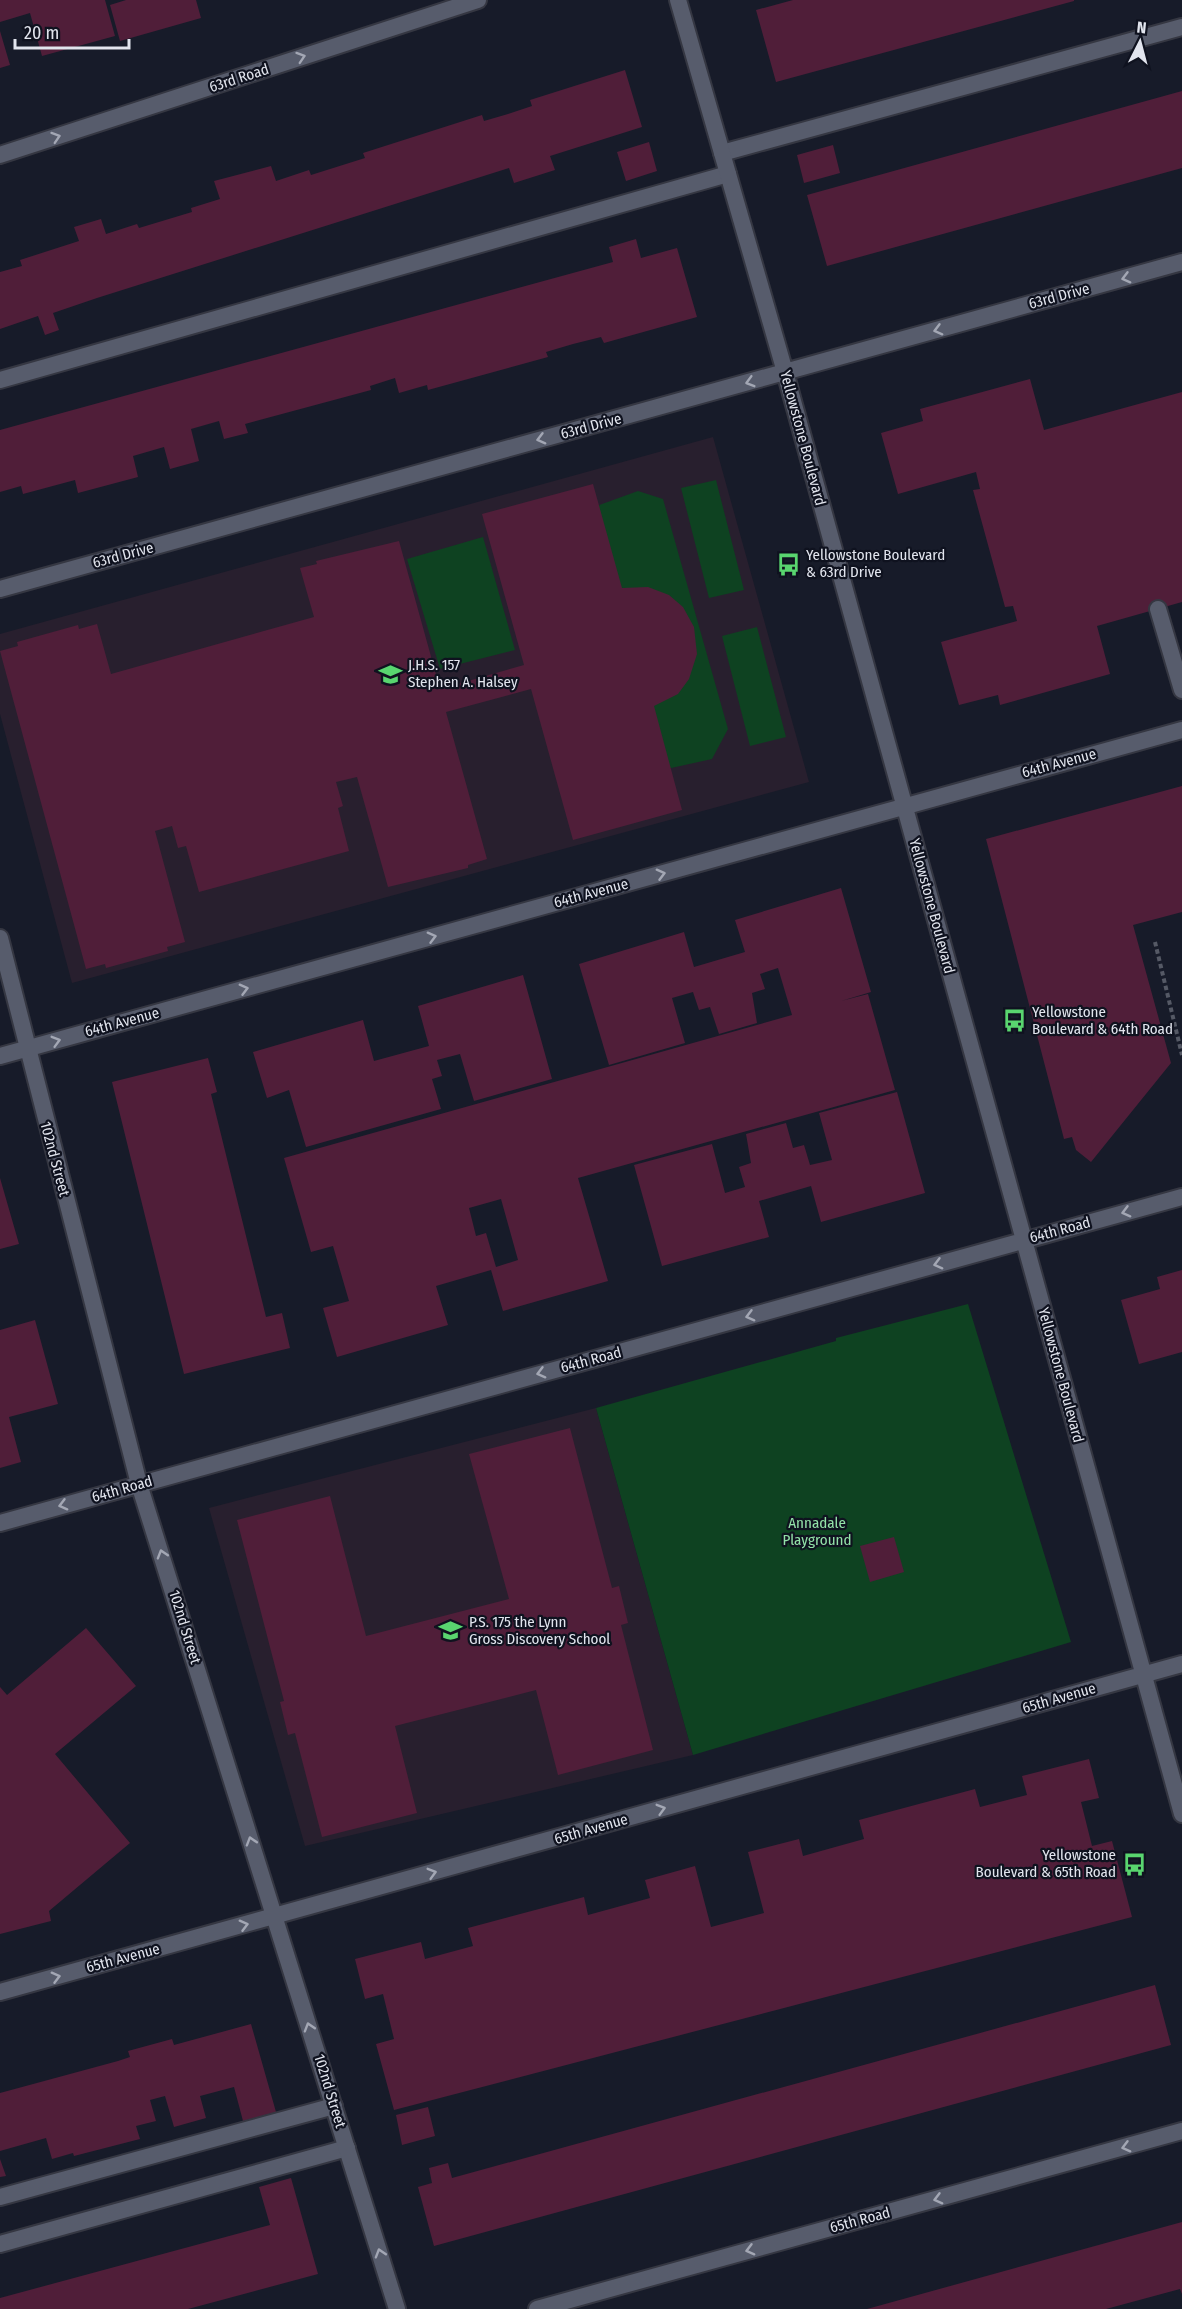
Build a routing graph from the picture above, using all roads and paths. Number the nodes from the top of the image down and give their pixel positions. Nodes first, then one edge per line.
1 (478, 0) edge
2 (678, 0) edge
3 (1182, 27) edge
4 (722, 153) junction
5 (0, 155) edge
6 (728, 174) junction
7 (1182, 262) edge
8 (785, 372) junction
9 (0, 380) edge
10 (0, 589) edge
11 (1158, 609) dead end
12 (1182, 690) edge
13 (1182, 730) edge
14 (905, 806) junction
15 (0, 938) edge
16 (1155, 942) dead end
17 (27, 1049) junction
18 (1182, 1055) edge
19 (0, 1056) edge
20 (1182, 1197) edge
21 (1024, 1240) junction
22 (139, 1484) junction
23 (0, 1523) edge
24 (1182, 1664) edge
25 (1144, 1674) junction
26 (1182, 1814) edge
27 (275, 1917) junction
28 (0, 1992) edge
29 (334, 2106) junction
30 (1182, 2131) edge
31 (347, 2148) junction
32 (0, 2197) edge
33 (0, 2244) edge
34 (397, 2309) edge
35 (537, 2309) edge

5 -> 1 street, 63rd Road
2 - 4 street, Yellowstone Boulevard
3 - 4 street
4 - 6 street, Yellowstone Boulevard
6 - 8 street, Yellowstone Boulevard
6 - 9 street
7 -> 8 street, 63rd Drive
8 -> 10 street, 63rd Drive
8 - 14 street, Yellowstone Boulevard
11 - 12 street
13 - 14 street, 64th Avenue
17 -> 14 street, 64th Avenue
14 - 21 street, Yellowstone Boulevard
15 - 17 street, 102nd Street
16 - 18 path
17 - 19 street, 64th Avenue
17 - 22 street, 102nd Street
20 -> 21 street, 64th Road
21 -> 22 street, 64th Road
21 - 25 street, Yellowstone Boulevard
22 -> 23 street, 64th Road
27 -> 22 street, 102nd Street
24 - 25 street, 65th Avenue
25 - 26 street, Yellowstone Boulevard
27 -> 25 street, 65th Avenue
28 -> 27 street, 65th Avenue
29 -> 27 street, 102nd Street
29 - 31 street, 102nd Street
29 - 32 street
30 -> 35 street, 65th Road
31 - 33 street
34 -> 31 street, 102nd Street

